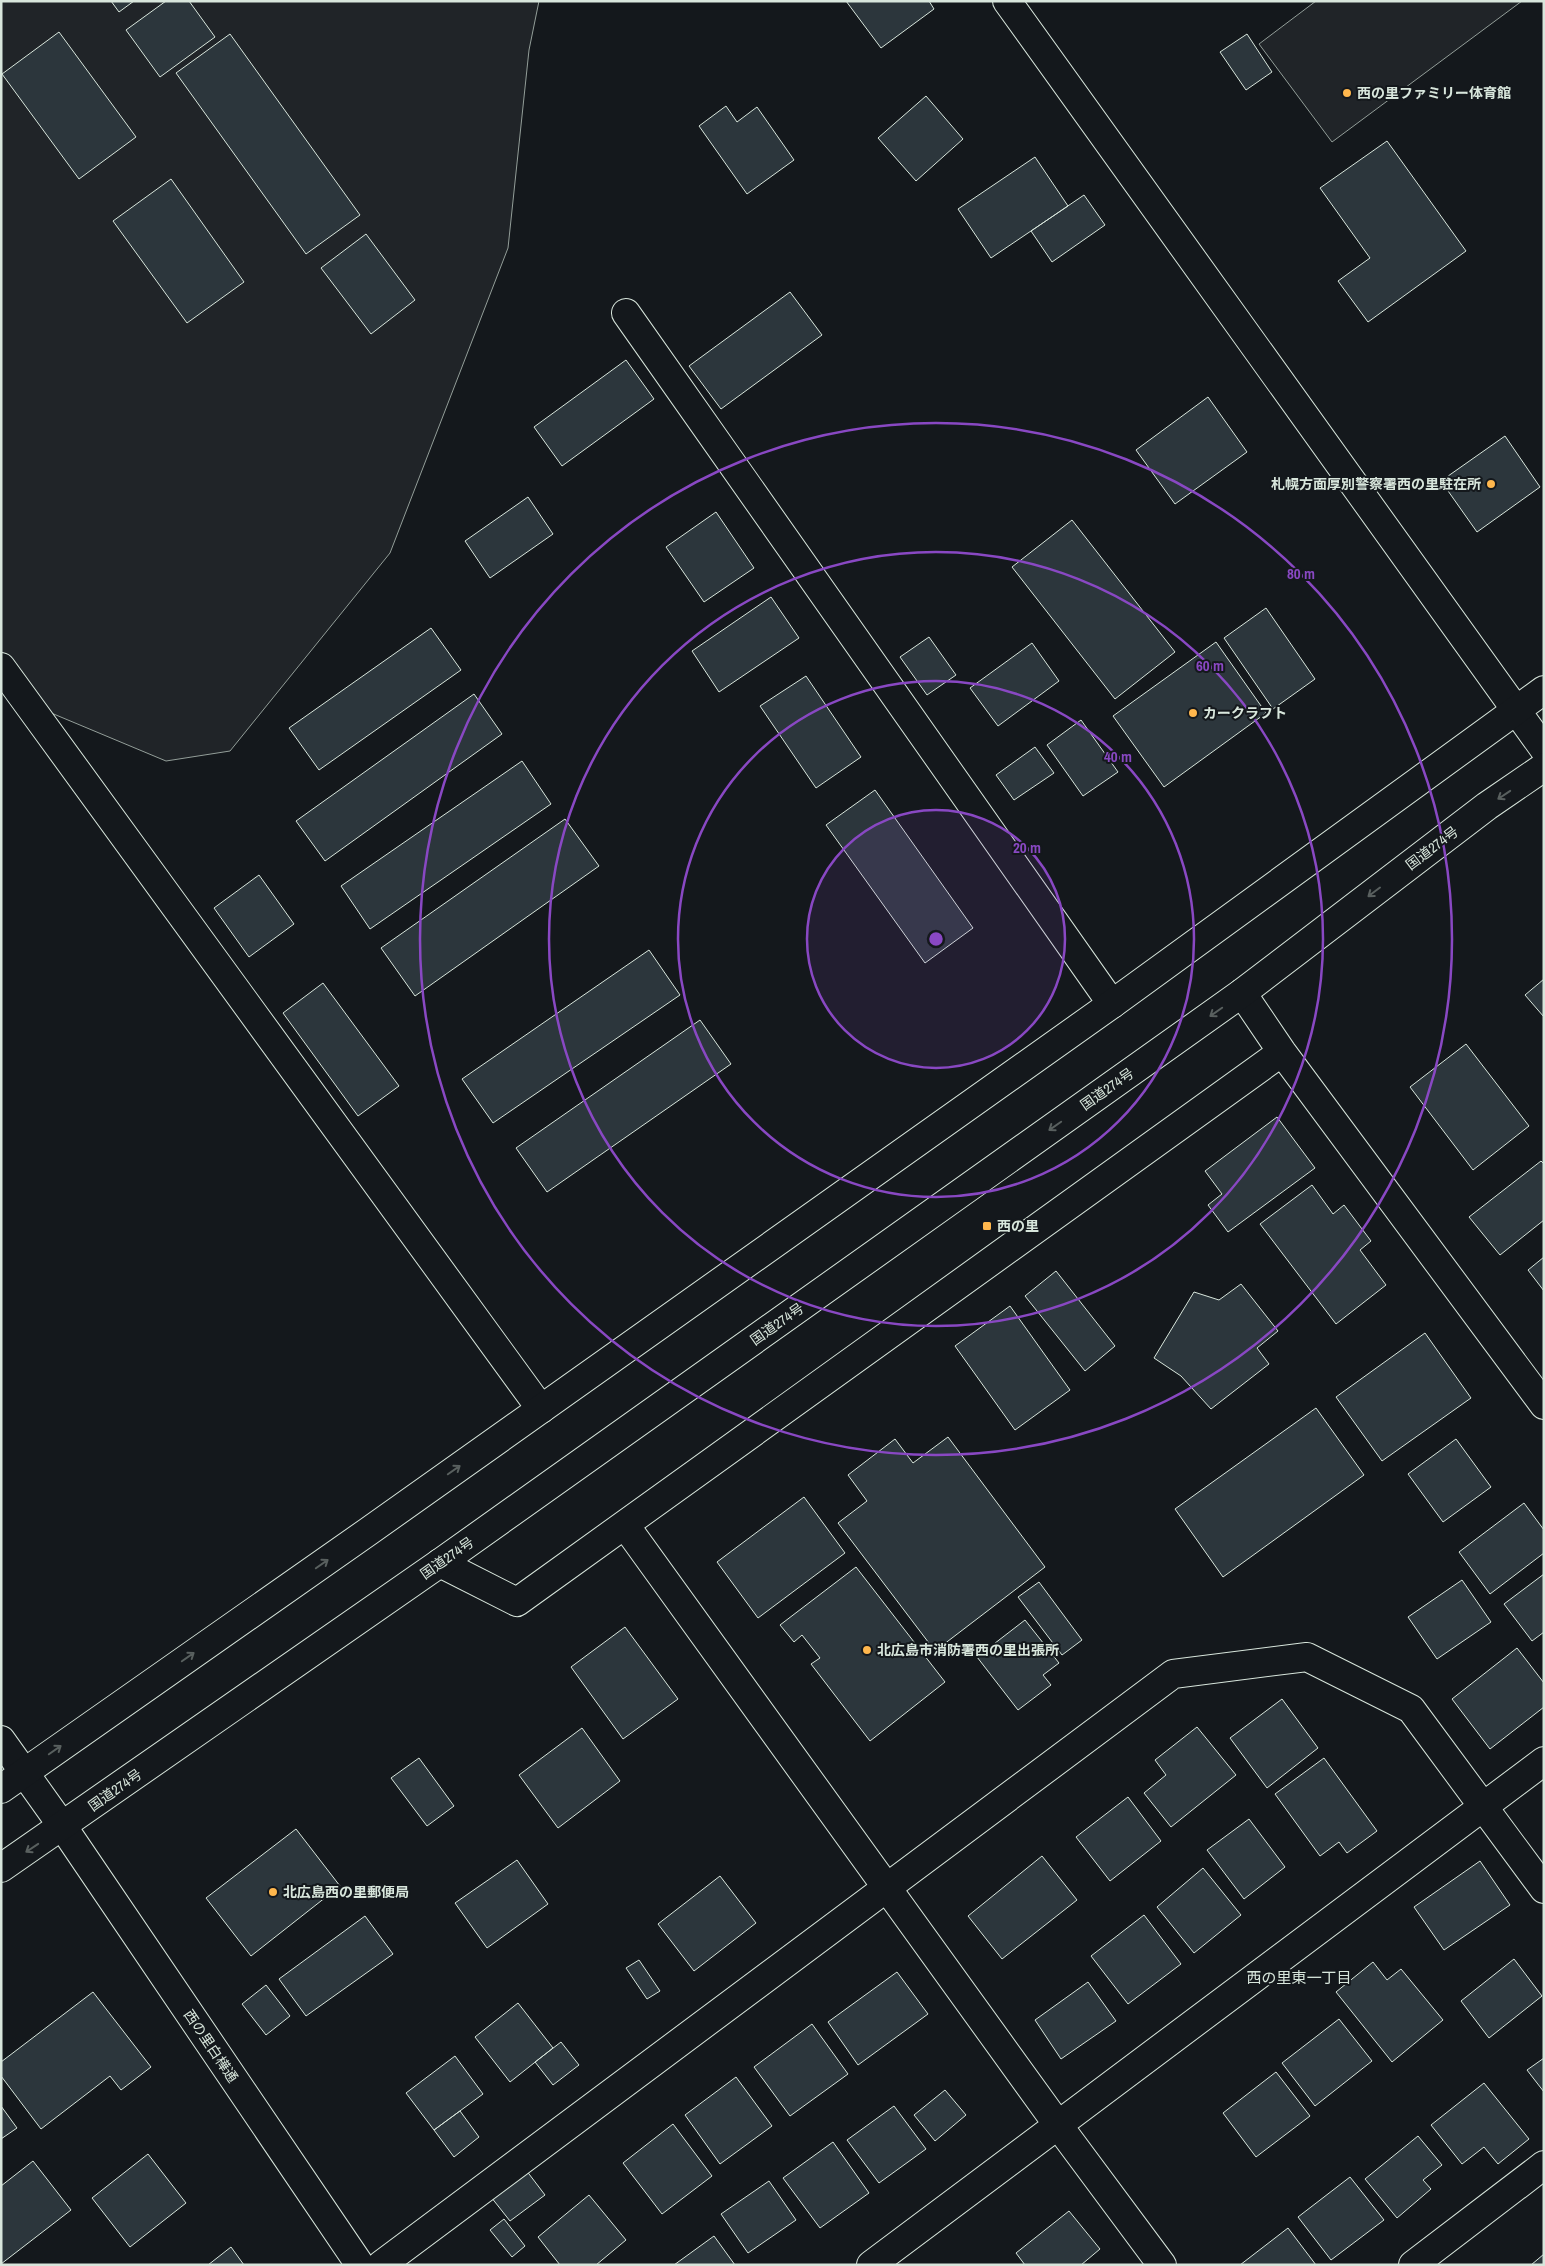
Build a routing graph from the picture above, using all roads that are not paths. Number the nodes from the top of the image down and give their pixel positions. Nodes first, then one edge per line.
1 (1007, 1) edge
2 (626, 313) dead end
3 (1, 667) edge
4 (1544, 690) edge
5 (1514, 711) junction
6 (1544, 749) edge
7 (1544, 767) edge
8 (1242, 993) junction
9 (1112, 1004) junction
10 (1282, 1052) junction
11 (1544, 1405) edge
12 (541, 1409) junction
13 (625, 1525) junction
14 (440, 1563) junction
15 (1, 1740) edge
16 (1544, 1761) edge
17 (24, 1772) junction
18 (1, 1789) edge
19 (1484, 1807) junction
20 (63, 1826) junction
21 (1, 1868) edge
22 (888, 1888) junction
23 (1544, 1889) edge
24 (1058, 2125) junction
25 (1544, 2165) edge
26 (360, 2265) edge
27 (381, 2265) edge
28 (871, 2265) edge
29 (1162, 2265) edge
30 (1413, 2265) edge

1 - 5 main road
2 - 9 main road
3 - 12 main road
4 - 5 main road
5 - 6 main road
5 - 9 main road
7 -> 8 main road, 国道274号
8 - 10 main road
8 -> 14 main road, 国道274号
9 - 12 main road
10 - 11 main road
10 - 13 main road
17 -> 12 main road
13 - 14 main road
13 - 22 main road
14 - 20 main road, 国道274号
15 - 17 main road, 西の里白樺通
16 - 19 main road
17 - 18 main road
17 - 20 main road, 西の里白樺通
19 - 22 main road
19 - 23 main road
19 - 24 main road
20 -> 21 main road, 国道274号
20 - 26 main road, 西の里白樺通
22 - 24 main road
22 - 27 main road
24 - 28 main road
24 - 29 main road
25 - 30 main road

